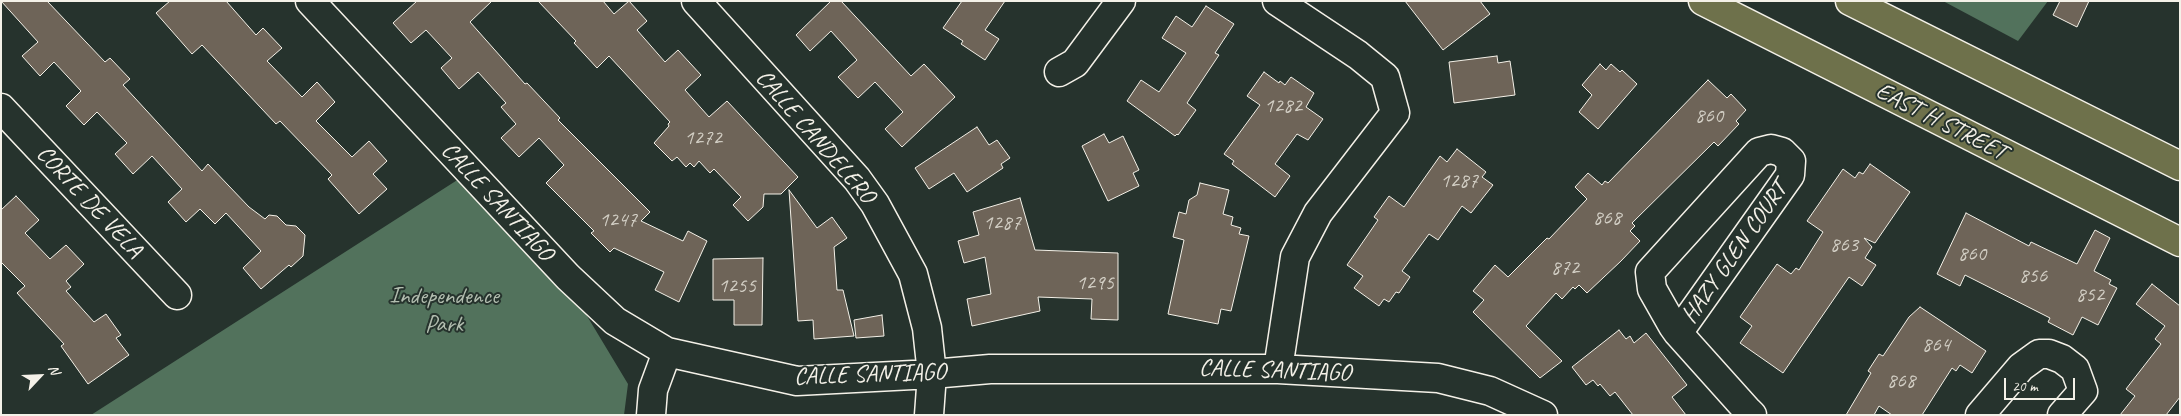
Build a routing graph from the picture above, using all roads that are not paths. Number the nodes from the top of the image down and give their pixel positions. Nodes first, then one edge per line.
1 (310, 1) edge
2 (696, 1) edge
3 (1121, 1) edge
4 (1277, 1) edge
5 (1703, 1) edge
6 (1850, 1) edge
7 (1059, 72) dead end
8 (1, 108) edge
9 (2180, 166) edge
10 (2180, 242) edge
11 (177, 296) dead end
12 (1678, 333) junction
13 (667, 352) junction
14 (1278, 369) junction
15 (932, 374) junction
16 (1748, 414) edge
17 (650, 415) edge
18 (929, 415) edge
19 (1543, 415) edge
20 (1980, 415) edge
21 (2062, 415) edge

1 - 13 street, CALLE SANTIAGO
2 - 15 street, CALLE CANDELERO
3 - 7 street
4 - 14 street
5 - 10 main road, EAST H STREET
6 - 9 main road
8 - 11 street, CORTE DE VELA
12 - 12 street, HAZY GLEN COURT
12 - 16 street
13 - 15 street, CALLE SANTIAGO
13 - 17 street
14 - 15 street, CALLE SANTIAGO
14 - 19 street, CALLE SANTIAGO
15 - 18 street, CALLE CANDELERO
20 - 21 street

